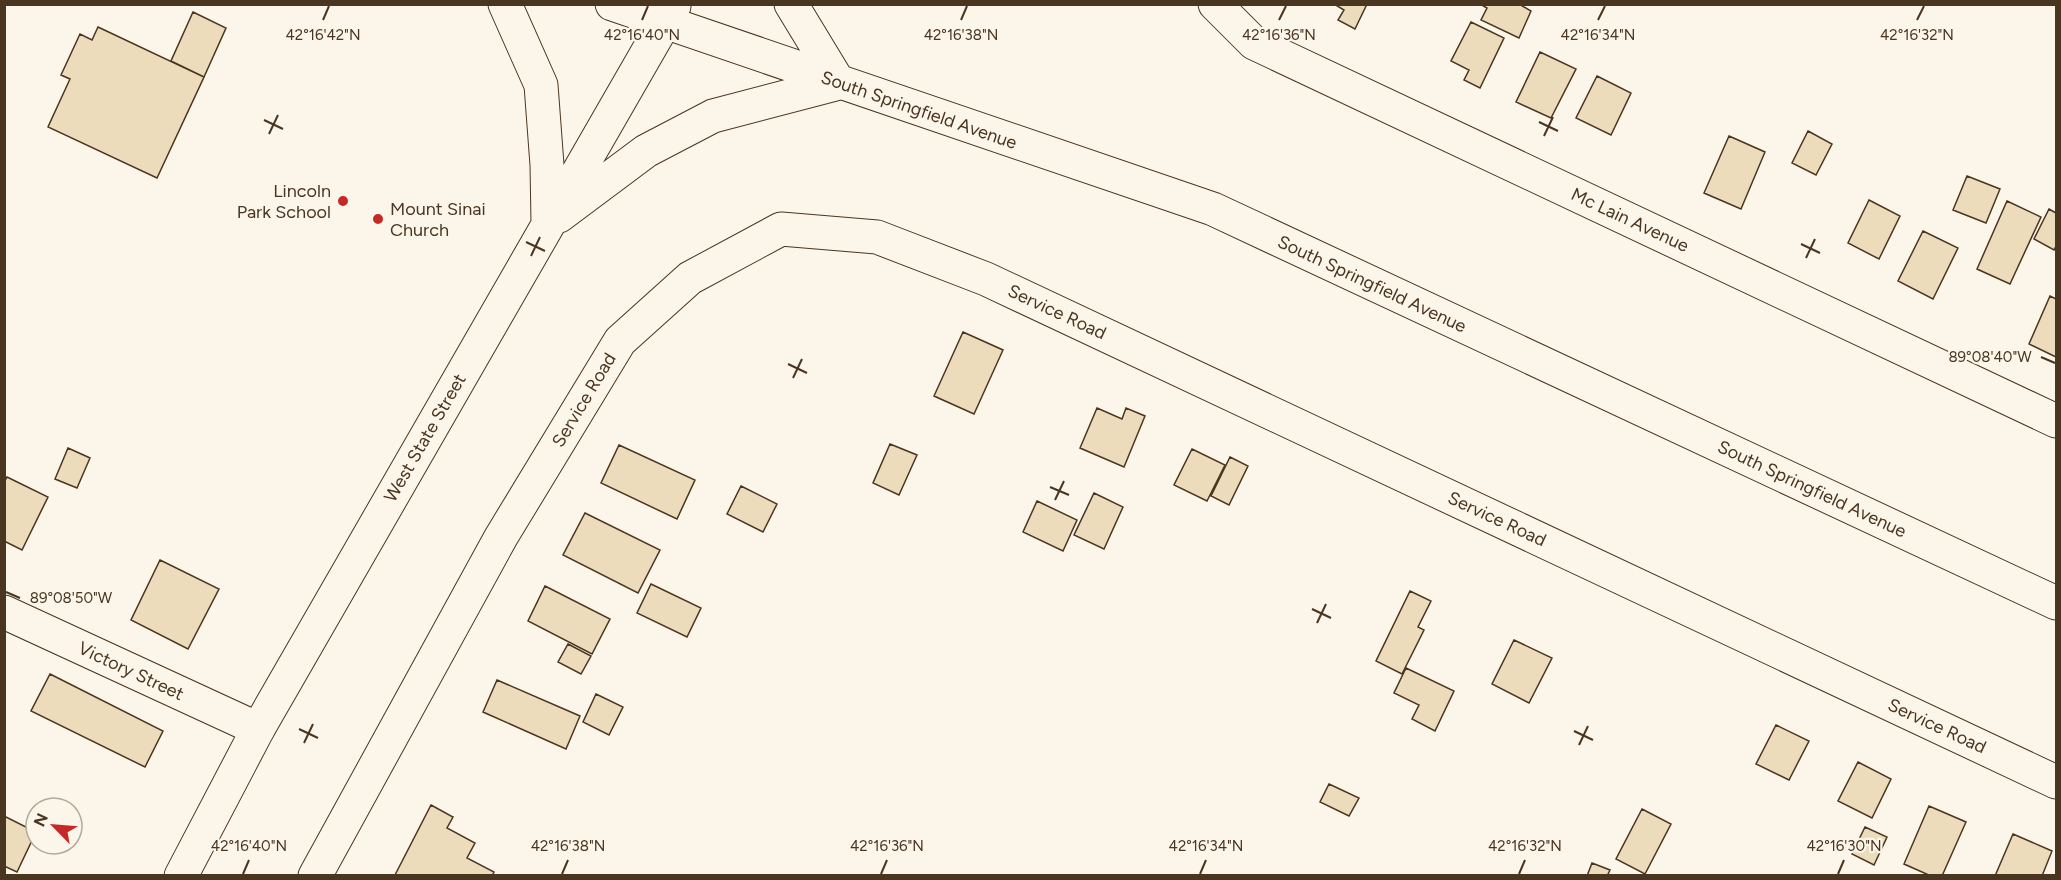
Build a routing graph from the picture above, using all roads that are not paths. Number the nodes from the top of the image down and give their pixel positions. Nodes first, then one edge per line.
1 (505, 4) edge
2 (612, 4) edge
3 (791, 4) edge
4 (1215, 4) edge
5 (669, 14) edge
6 (839, 82) junction
7 (548, 224) junction
8 (2056, 421) edge
9 (2056, 603) edge
10 (4, 612) edge
11 (258, 729) junction
12 (2056, 782) edge
13 (182, 876) edge
14 (315, 876) edge

1 - 7 street
2 - 5 street, South Springfield Avenue
3 - 6 street
4 - 8 street, Mc Lain Avenue
5 - 6 street, South Springfield Avenue
5 - 7 street, West State Street
6 - 7 street
6 - 9 street, South Springfield Avenue
7 - 11 street, West State Street
10 - 11 street, Victory Street
11 - 13 street, West State Street
12 - 14 street, Service Road

